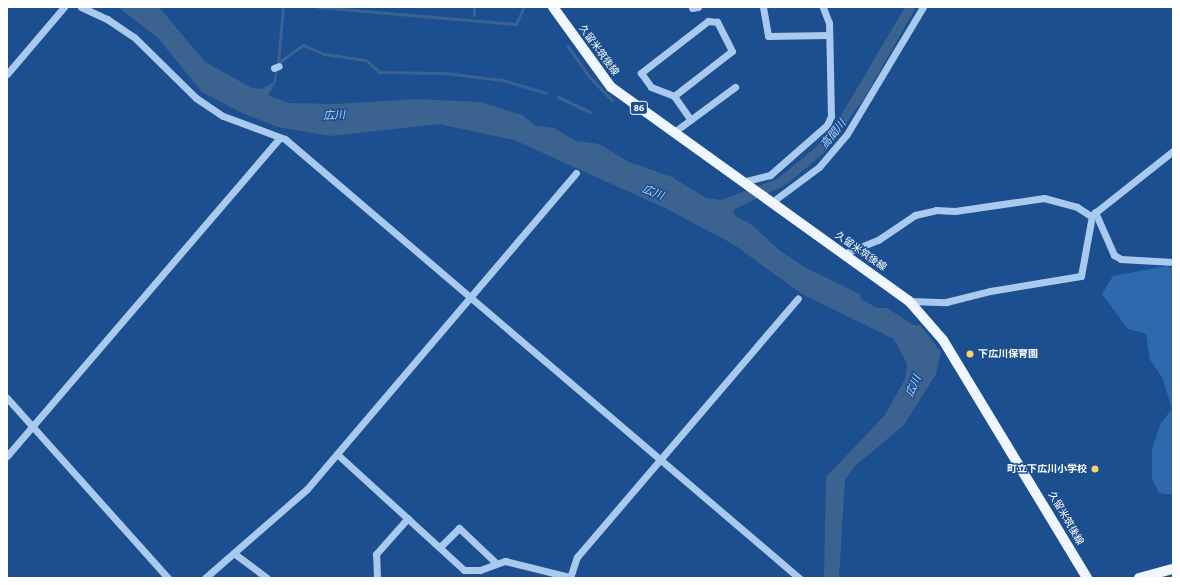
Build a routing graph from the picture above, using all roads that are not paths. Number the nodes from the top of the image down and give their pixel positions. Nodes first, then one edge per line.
1 (64, 7) edge
2 (81, 7) edge
3 (553, 7) edge
4 (763, 7) edge
5 (823, 7) edge
6 (923, 7) edge
7 (829, 35) junction
8 (7, 74) edge
9 (736, 87) dead end
10 (674, 96) junction
11 (691, 120) junction
12 (674, 132) junction
13 (280, 138) junction
14 (1173, 151) edge
15 (576, 173) dead end
16 (745, 184) junction
17 (770, 201) junction
18 (1095, 212) junction
19 (1091, 221) dead end
20 (843, 254) junction
21 (1173, 262) edge
22 (470, 296) junction
23 (798, 298) dead end
24 (909, 301) junction
25 (7, 398) edge
26 (32, 426) junction
27 (337, 454) junction
28 (7, 456) edge
29 (661, 458) junction
30 (408, 518) junction
31 (440, 547) junction
32 (234, 554) junction
33 (496, 563) junction
34 (1173, 570) edge
35 (168, 578) edge
36 (205, 578) edge
37 (267, 578) edge
38 (377, 578) edge
39 (570, 578) edge
40 (799, 578) edge
41 (1087, 578) edge
42 (1139, 578) edge

1 - 8 street
2 - 13 street
3 - 12 main road, 久留米筑後線 / 86
4 - 7 street
5 - 7 street
6 - 17 street
7 - 16 street
9 - 11 street
10 - 10 street
10 - 11 street
11 - 12 street
12 - 16 main road, 久留米筑後線 / 86
13 - 22 street
13 - 26 street
14 - 18 street
15 - 22 street
16 - 17 main road, 久留米筑後線 / 86
17 - 20 main road, 久留米筑後線 / 86
18 - 20 street
18 - 21 street
19 - 24 street
20 - 24 main road, 久留米筑後線 / 86
22 - 27 street
22 - 29 street
23 - 29 street
24 - 41 main road, 久留米筑後線 / 86
25 - 26 street
26 - 28 street
26 - 35 street
27 - 30 street
27 - 32 street
29 - 39 street
29 - 40 street
30 - 31 street
30 - 38 street
31 - 33 street
31 - 33 street
32 - 36 street
32 - 37 street
33 - 39 street
34 - 42 main road

